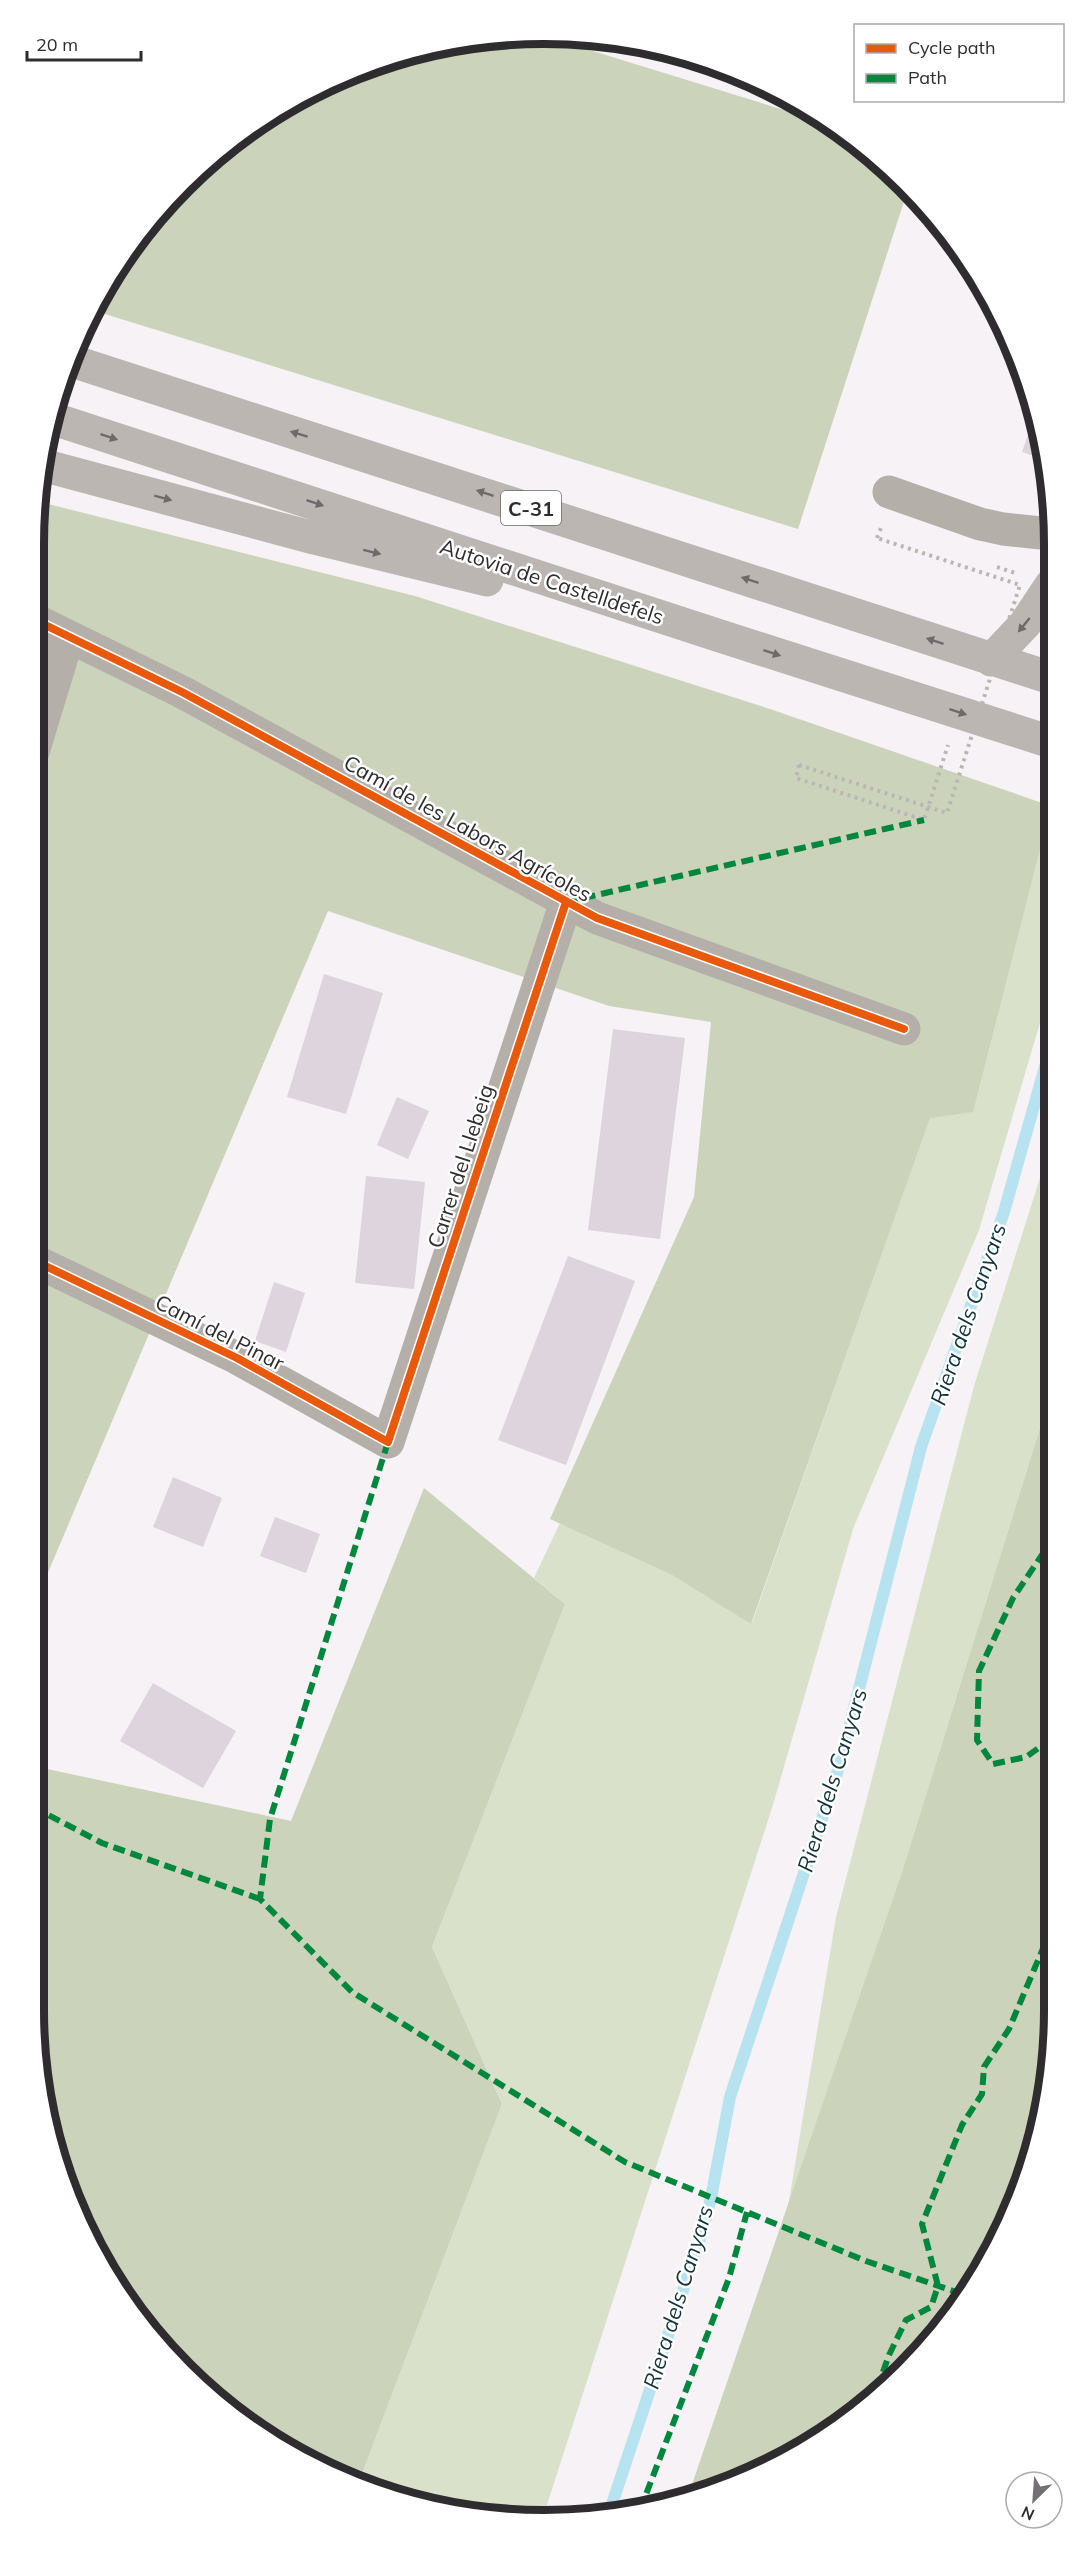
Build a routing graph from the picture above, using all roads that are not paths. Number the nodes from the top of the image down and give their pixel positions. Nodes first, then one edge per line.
1 (78, 363) edge
2 (59, 421) edge
3 (50, 467) edge
4 (890, 492) dead end
5 (1044, 533) edge
6 (1044, 596) edge
7 (44, 625) edge
8 (717, 635) junction
9 (68, 637) junction
10 (991, 660) junction
11 (1044, 676) edge
12 (44, 716) edge
13 (1044, 740) edge
14 (566, 902) junction
15 (904, 1029) dead end
16 (44, 1265) edge
17 (388, 1442) joint

10 -> 1 highway, C-31
2 -> 8 highway, Autovia de Castelldefels
3 -> 8 highway
4 - 5 street
6 -> 10 highway
7 - 9 street, Camí de les Labors Agrícoles
8 -> 13 highway, Autovia de Castelldefels
9 - 12 street
9 - 14 street, Camí de les Labors Agrícoles
10 - 11 highway, C-31
14 - 15 street, Camí de les Labors Agrícoles
14 - 17 street, Carrer del Llebeig
16 - 17 street, Camí del Pinar

